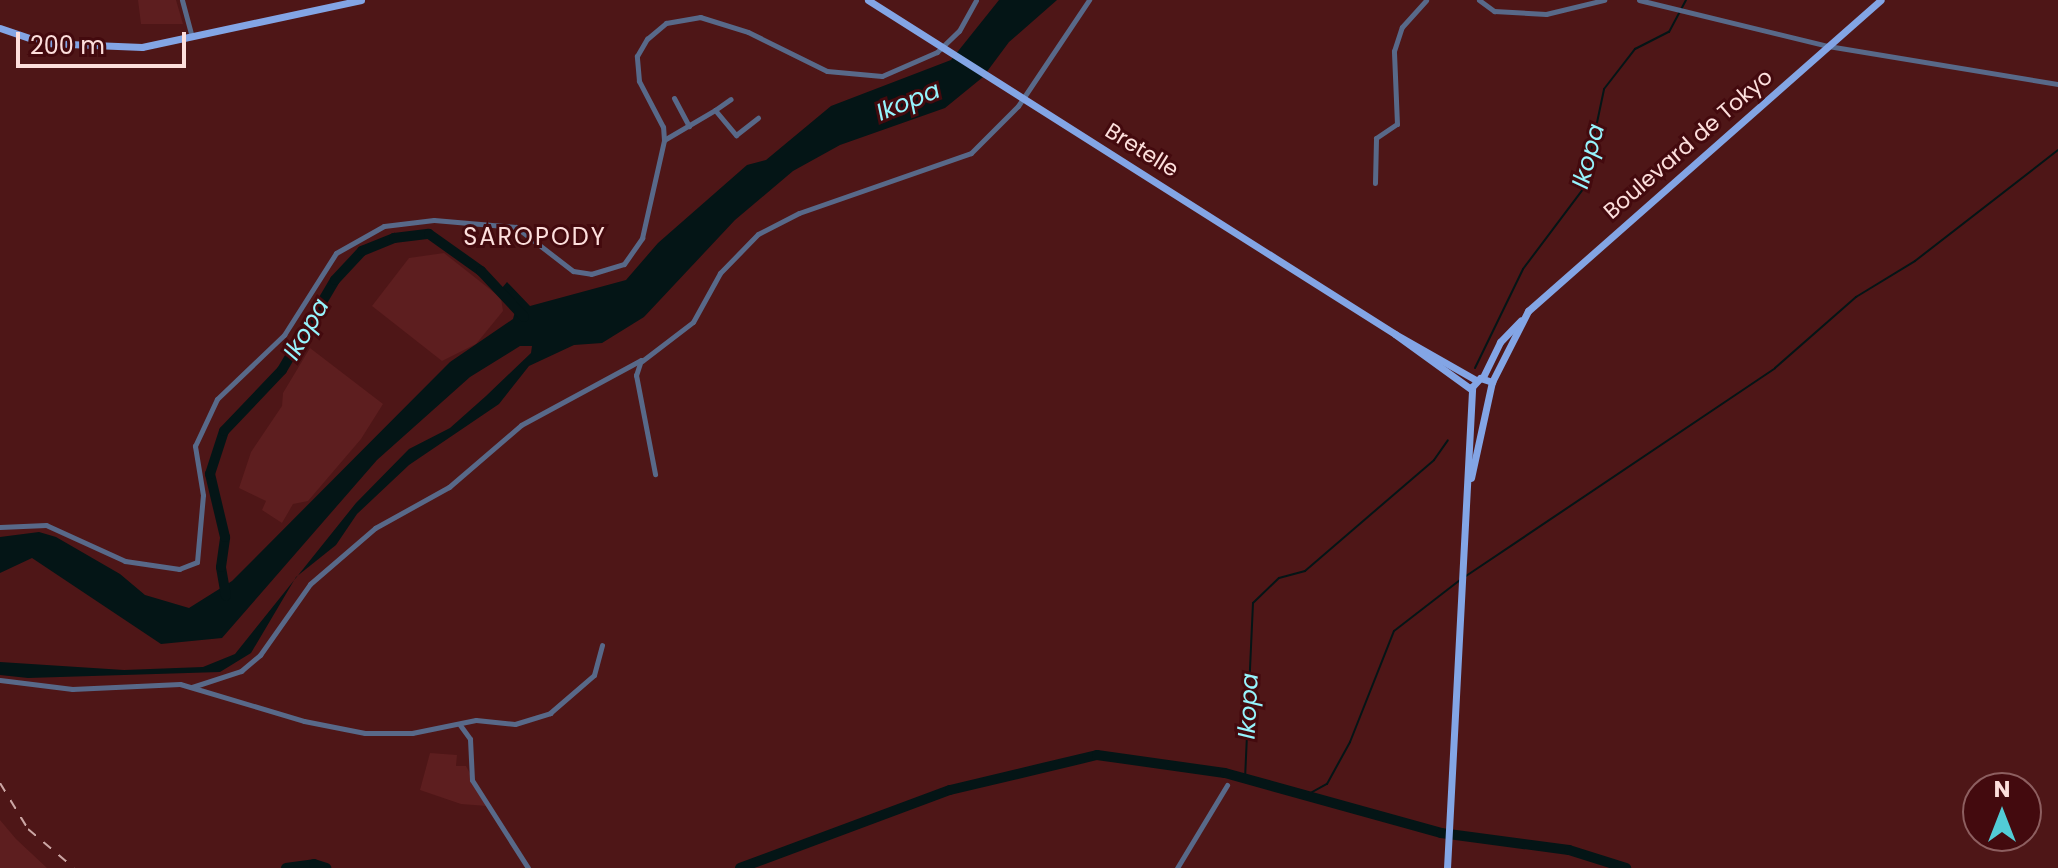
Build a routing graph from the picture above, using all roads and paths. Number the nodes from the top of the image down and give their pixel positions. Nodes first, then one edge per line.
1 (182, 0) edge
2 (361, 0) edge
3 (868, 0) edge
4 (976, 0) edge
5 (1089, 0) edge
6 (1426, 0) edge
7 (1479, 0) edge
8 (1604, 0) edge
9 (1639, 0) edge
10 (1881, 0) edge
11 (0, 28) edge
12 (192, 38) junction
13 (1828, 46) junction
14 (946, 48) junction
15 (2058, 84) edge
16 (1025, 97) junction
17 (674, 98) dead end
18 (731, 99) dead end
19 (715, 110) junction
20 (758, 118) dead end
21 (689, 126) junction
22 (664, 140) junction
23 (1375, 183) dead end
24 (1523, 319) junction
25 (1395, 334) junction
26 (636, 375) junction
27 (1480, 378) junction
28 (1492, 382) junction
29 (1473, 392) junction
30 (1486, 399) junction
31 (655, 474) dead end
32 (1471, 478) junction
33 (0, 527) edge
34 (602, 645) dead end
35 (0, 680) edge
36 (212, 682) junction
37 (192, 687) junction
38 (211, 694) junction
39 (460, 725) junction
40 (1227, 785) dead end
41 (528, 868) edge
42 (1177, 868) edge
43 (1447, 868) edge

1 - 12 street
2 - 12 main road
3 - 14 main road, Bretelle
4 - 14 street
5 - 16 street
6 - 23 street
7 - 8 street
9 - 13 street
10 - 13 main road, Boulevard de Tokyo
11 - 12 main road
13 - 15 street
13 - 24 main road, Boulevard de Tokyo
14 - 16 main road, Bretelle
14 - 22 street
16 - 25 main road, Bretelle
16 - 26 street
17 - 21 street
18 - 19 street
19 - 20 street
19 - 21 street
21 - 22 street
22 - 33 street
24 - 27 main road, Boulevard de Tokyo
24 - 28 main road, Boulevard de Tokyo
25 - 27 main road, Bretelle
25 - 29 main road, Bretelle
26 - 31 street
26 - 36 street
27 - 28 main road, Bretelle
27 - 29 main road, Boulevard de Tokyo
28 - 30 main road, Boulevard de Tokyo
29 - 30 main road, Bretelle
29 - 32 main road
30 - 32 main road, Boulevard de Tokyo
32 - 43 main road
34 - 39 street
35 - 37 street
36 - 37 street
36 - 38 street
37 - 38 street
38 - 39 street
39 - 41 street
40 - 42 street

